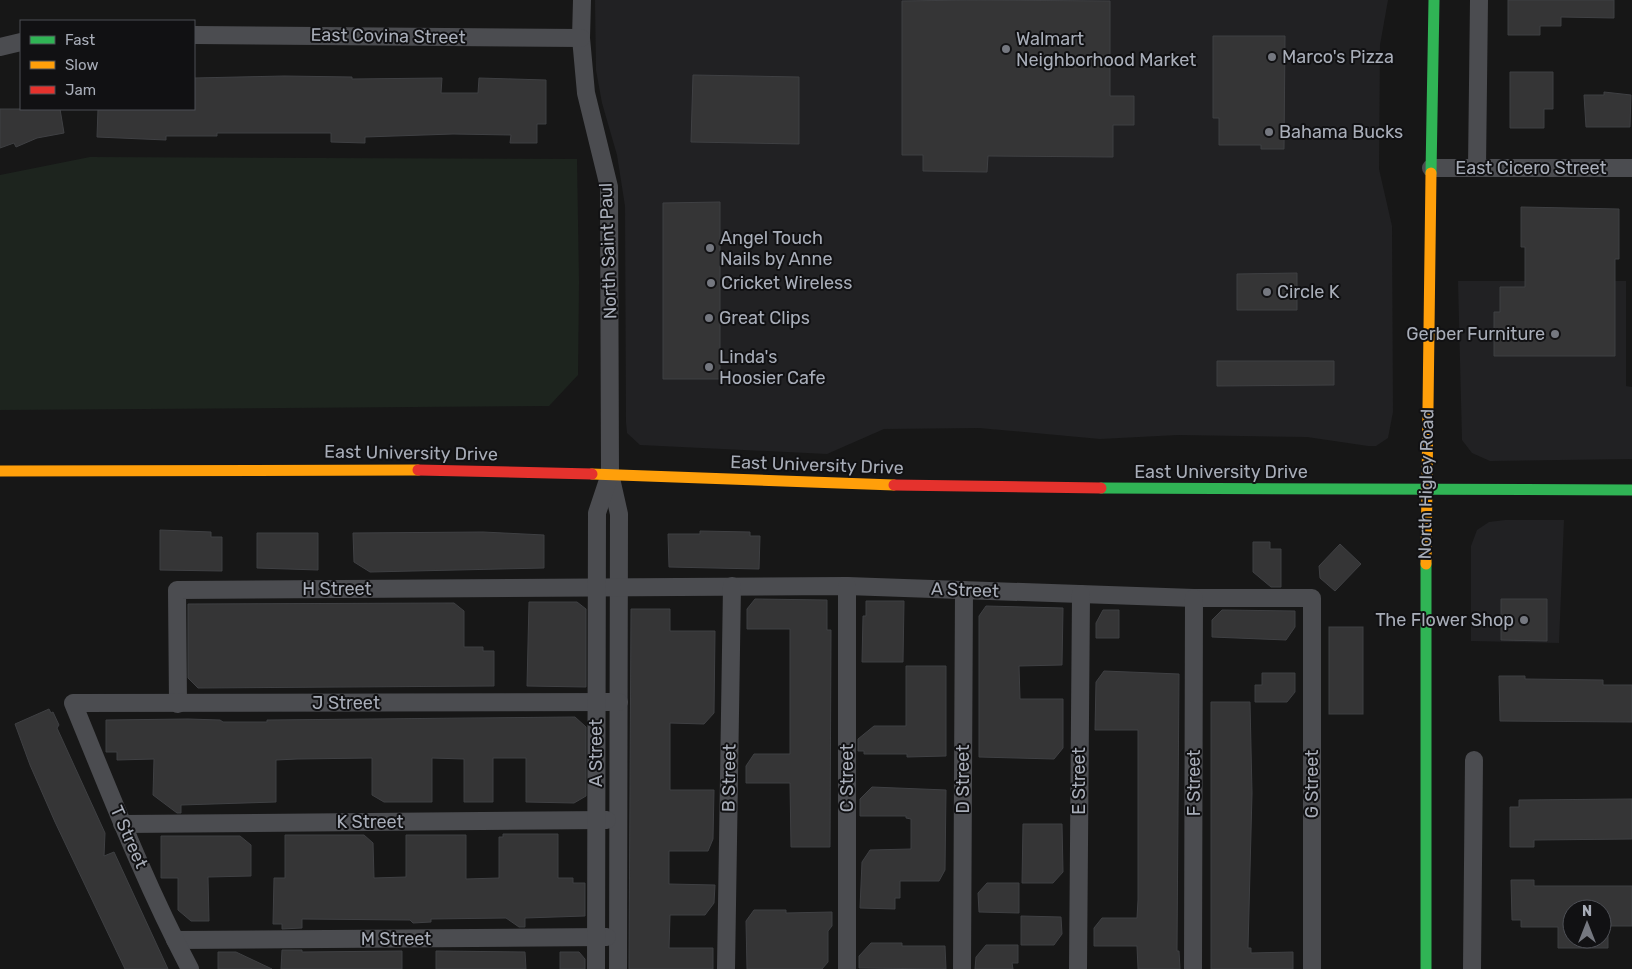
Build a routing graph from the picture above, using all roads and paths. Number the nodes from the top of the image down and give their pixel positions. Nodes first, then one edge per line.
1 (582, 0) edge
2 (1434, 0) edge
3 (1479, 0) edge
4 (195, 35) edge
5 (581, 38) junction
6 (20, 42) edge
7 (0, 47) edge
8 (1431, 168) junction
9 (1477, 168) junction
10 (1632, 168) edge
11 (0, 470) edge
12 (610, 474) junction
13 (1632, 490) edge
14 (1426, 491) junction
15 (732, 586) junction
16 (847, 586) junction
17 (609, 587) junction
18 (964, 590) junction
19 (1081, 594) junction
20 (1194, 598) junction
21 (1312, 598) joint
22 (596, 702) junction
23 (618, 702) junction
24 (73, 704) joint
25 (178, 704) junction
26 (1474, 760) dead end
27 (596, 820) junction
28 (618, 820) junction
29 (122, 824) junction
30 (596, 937) junction
31 (618, 938) junction
32 (175, 940) junction
33 (190, 969) edge
34 (596, 969) edge
35 (618, 969) edge
36 (726, 969) edge
37 (846, 969) edge
38 (962, 969) edge
39 (1078, 969) edge
40 (1193, 969) edge
41 (1312, 969) edge
42 (1426, 969) edge
43 (1472, 969) edge

1 - 5 street, North Saint Paul
2 - 8 main road, North Higley Road
3 - 9 street
4 - 5 street, East Covina Street
5 - 12 street, North Saint Paul
6 - 7 street
8 - 9 street, East Cicero Street
8 - 14 main road, North Higley Road
9 - 10 street, East Cicero Street
11 - 12 main road, East University Drive
12 - 14 main road, East University Drive
12 - 17 street, A Street
13 - 14 main road, East University Drive
14 - 42 main road, North Higley Road
15 - 16 street, A Street
15 - 17 street, A Street
15 - 36 street, B Street
16 - 18 street, A Street
16 - 37 street, C Street
17 - 22 street, A Street
17 - 23 street, A Street
17 - 25 street, H Street
18 - 19 street, A Street
18 - 38 street, D Street
19 - 20 street, A Street
19 - 39 street, E Street
20 - 21 street, A Street
20 - 40 street, F Street
21 - 41 street, G Street
22 - 23 street, J Street
22 - 25 street, J Street
22 - 27 street, A Street
23 - 28 street, A Street
24 - 25 street, J Street
24 - 29 street, T Street
26 - 43 street
27 - 28 street, K Street
27 - 29 street, K Street
27 - 30 street, A Street
28 - 31 street, A Street
29 - 32 street, T Street
30 - 31 street, M Street
30 - 32 street, M Street
30 - 34 street, A Street
31 - 35 street, A Street
32 - 33 street, T Street

